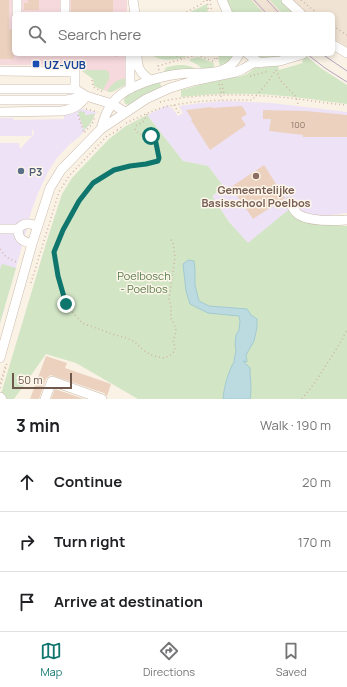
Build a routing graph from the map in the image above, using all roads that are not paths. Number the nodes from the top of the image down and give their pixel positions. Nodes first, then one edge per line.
1 (17, 0) edge
2 (65, 0) edge
3 (133, 0) edge
4 (222, 0) edge
5 (286, 0) edge
6 (17, 12) edge
7 (65, 12) edge
8 (136, 12) edge
9 (227, 12) edge
10 (299, 12) edge
11 (335, 46) edge
12 (347, 53) edge
13 (130, 56) edge
14 (137, 56) edge
15 (239, 56) edge
16 (251, 56) edge
17 (296, 56) edge
18 (262, 63) junction
19 (0, 71) edge
20 (150, 80) junction
21 (0, 89) edge
22 (71, 89) junction
23 (130, 89) junction
24 (86, 96) junction
25 (0, 100) edge
26 (112, 104) junction
27 (0, 112) edge
28 (125, 115) junction
29 (101, 128) junction
30 (290, 202) dead end
31 (347, 220) edge
32 (38, 226) junction
33 (0, 229) edge
34 (18, 229) junction
35 (32, 244) junction
36 (5, 360) edge
37 (45, 399) edge
38 (102, 399) edge

1 - 6 street
2 - 7 street
3 - 8 street
4 - 9 street
5 - 10 street
11 - 12 street
13 - 23 street
14 - 20 street
15 - 20 street
16 - 18 street
17 - 18 street
18 - 28 street
19 - 22 street
20 - 23 street
21 - 22 street
22 - 24 street
23 - 26 street
24 - 25 street
24 - 26 street
24 - 27 street
26 - 28 street
26 - 29 street
28 - 29 street
29 - 32 street
30 - 31 street
32 - 34 street
32 - 35 street
33 - 34 street
34 - 35 street
35 - 36 street
37 - 38 street

